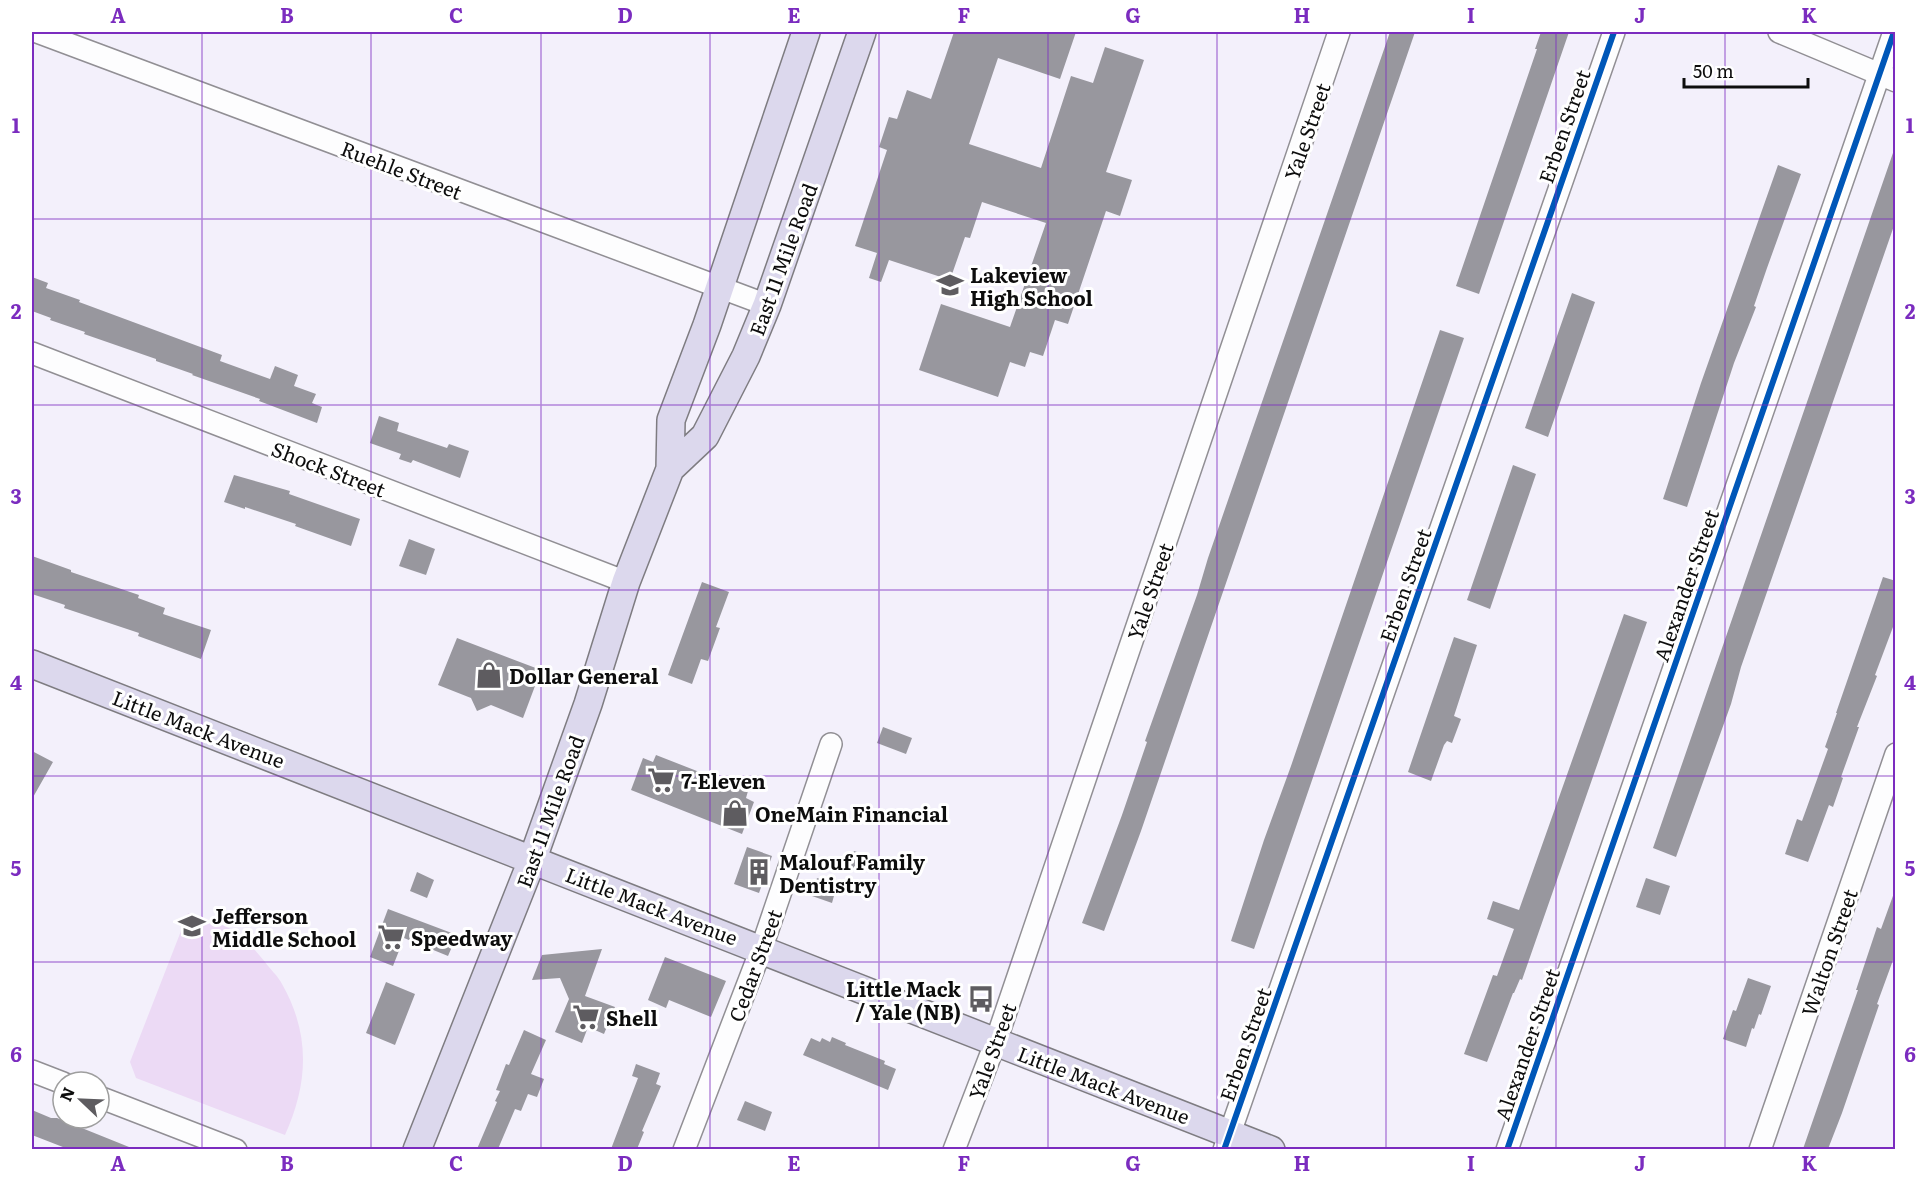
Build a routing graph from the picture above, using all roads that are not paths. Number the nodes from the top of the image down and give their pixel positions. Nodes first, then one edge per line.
1 (37, 32) edge
2 (806, 32) edge
3 (862, 32) edge
4 (1340, 32) edge
5 (1614, 32) edge
6 (1779, 32) edge
7 (1894, 32) edge
8 (1887, 78) edge
9 (719, 289) junction
10 (767, 305) junction
11 (32, 353) edge
12 (670, 469) junction
13 (626, 582) junction
14 (32, 664) edge
15 (831, 744) dead end
16 (1896, 754) edge
17 (533, 858) junction
18 (762, 947) junction
19 (996, 1041) junction
20 (32, 1071) edge
21 (51, 1078) edge
22 (111, 1102) edge
23 (1227, 1141) edge
24 (236, 1149) edge
25 (417, 1149) edge
26 (684, 1149) edge
27 (954, 1149) edge
28 (1271, 1149) edge
29 (1507, 1149) edge
30 (1760, 1149) edge

1 - 9 street, Ruehle Street
2 - 9 main road, East 11 Mile Road
3 - 10 main road, East 11 Mile Road
4 - 19 street, Yale Street
5 - 23 street, Erben Street
6 - 8 street
7 - 8 street, Alexander Street
8 - 29 street, Alexander Street
9 - 10 street, Ruehle Street
9 - 12 main road, East 11 Mile Road
10 - 12 main road, East 11 Mile Road
11 - 13 street, Shock Street
12 - 13 main road, East 11 Mile Road
13 - 17 main road, East 11 Mile Road
14 - 17 main road, Little Mack Avenue
15 - 18 street, Cedar Street
16 - 30 street, Walton Street
17 - 18 main road, Little Mack Avenue
17 - 25 main road, East 11 Mile Road
18 - 19 main road, Little Mack Avenue
18 - 26 street, Cedar Street
19 - 23 main road, Little Mack Avenue
19 - 27 street, Yale Street
20 - 21 street
22 - 24 street
23 - 28 main road, Little Mack Avenue

